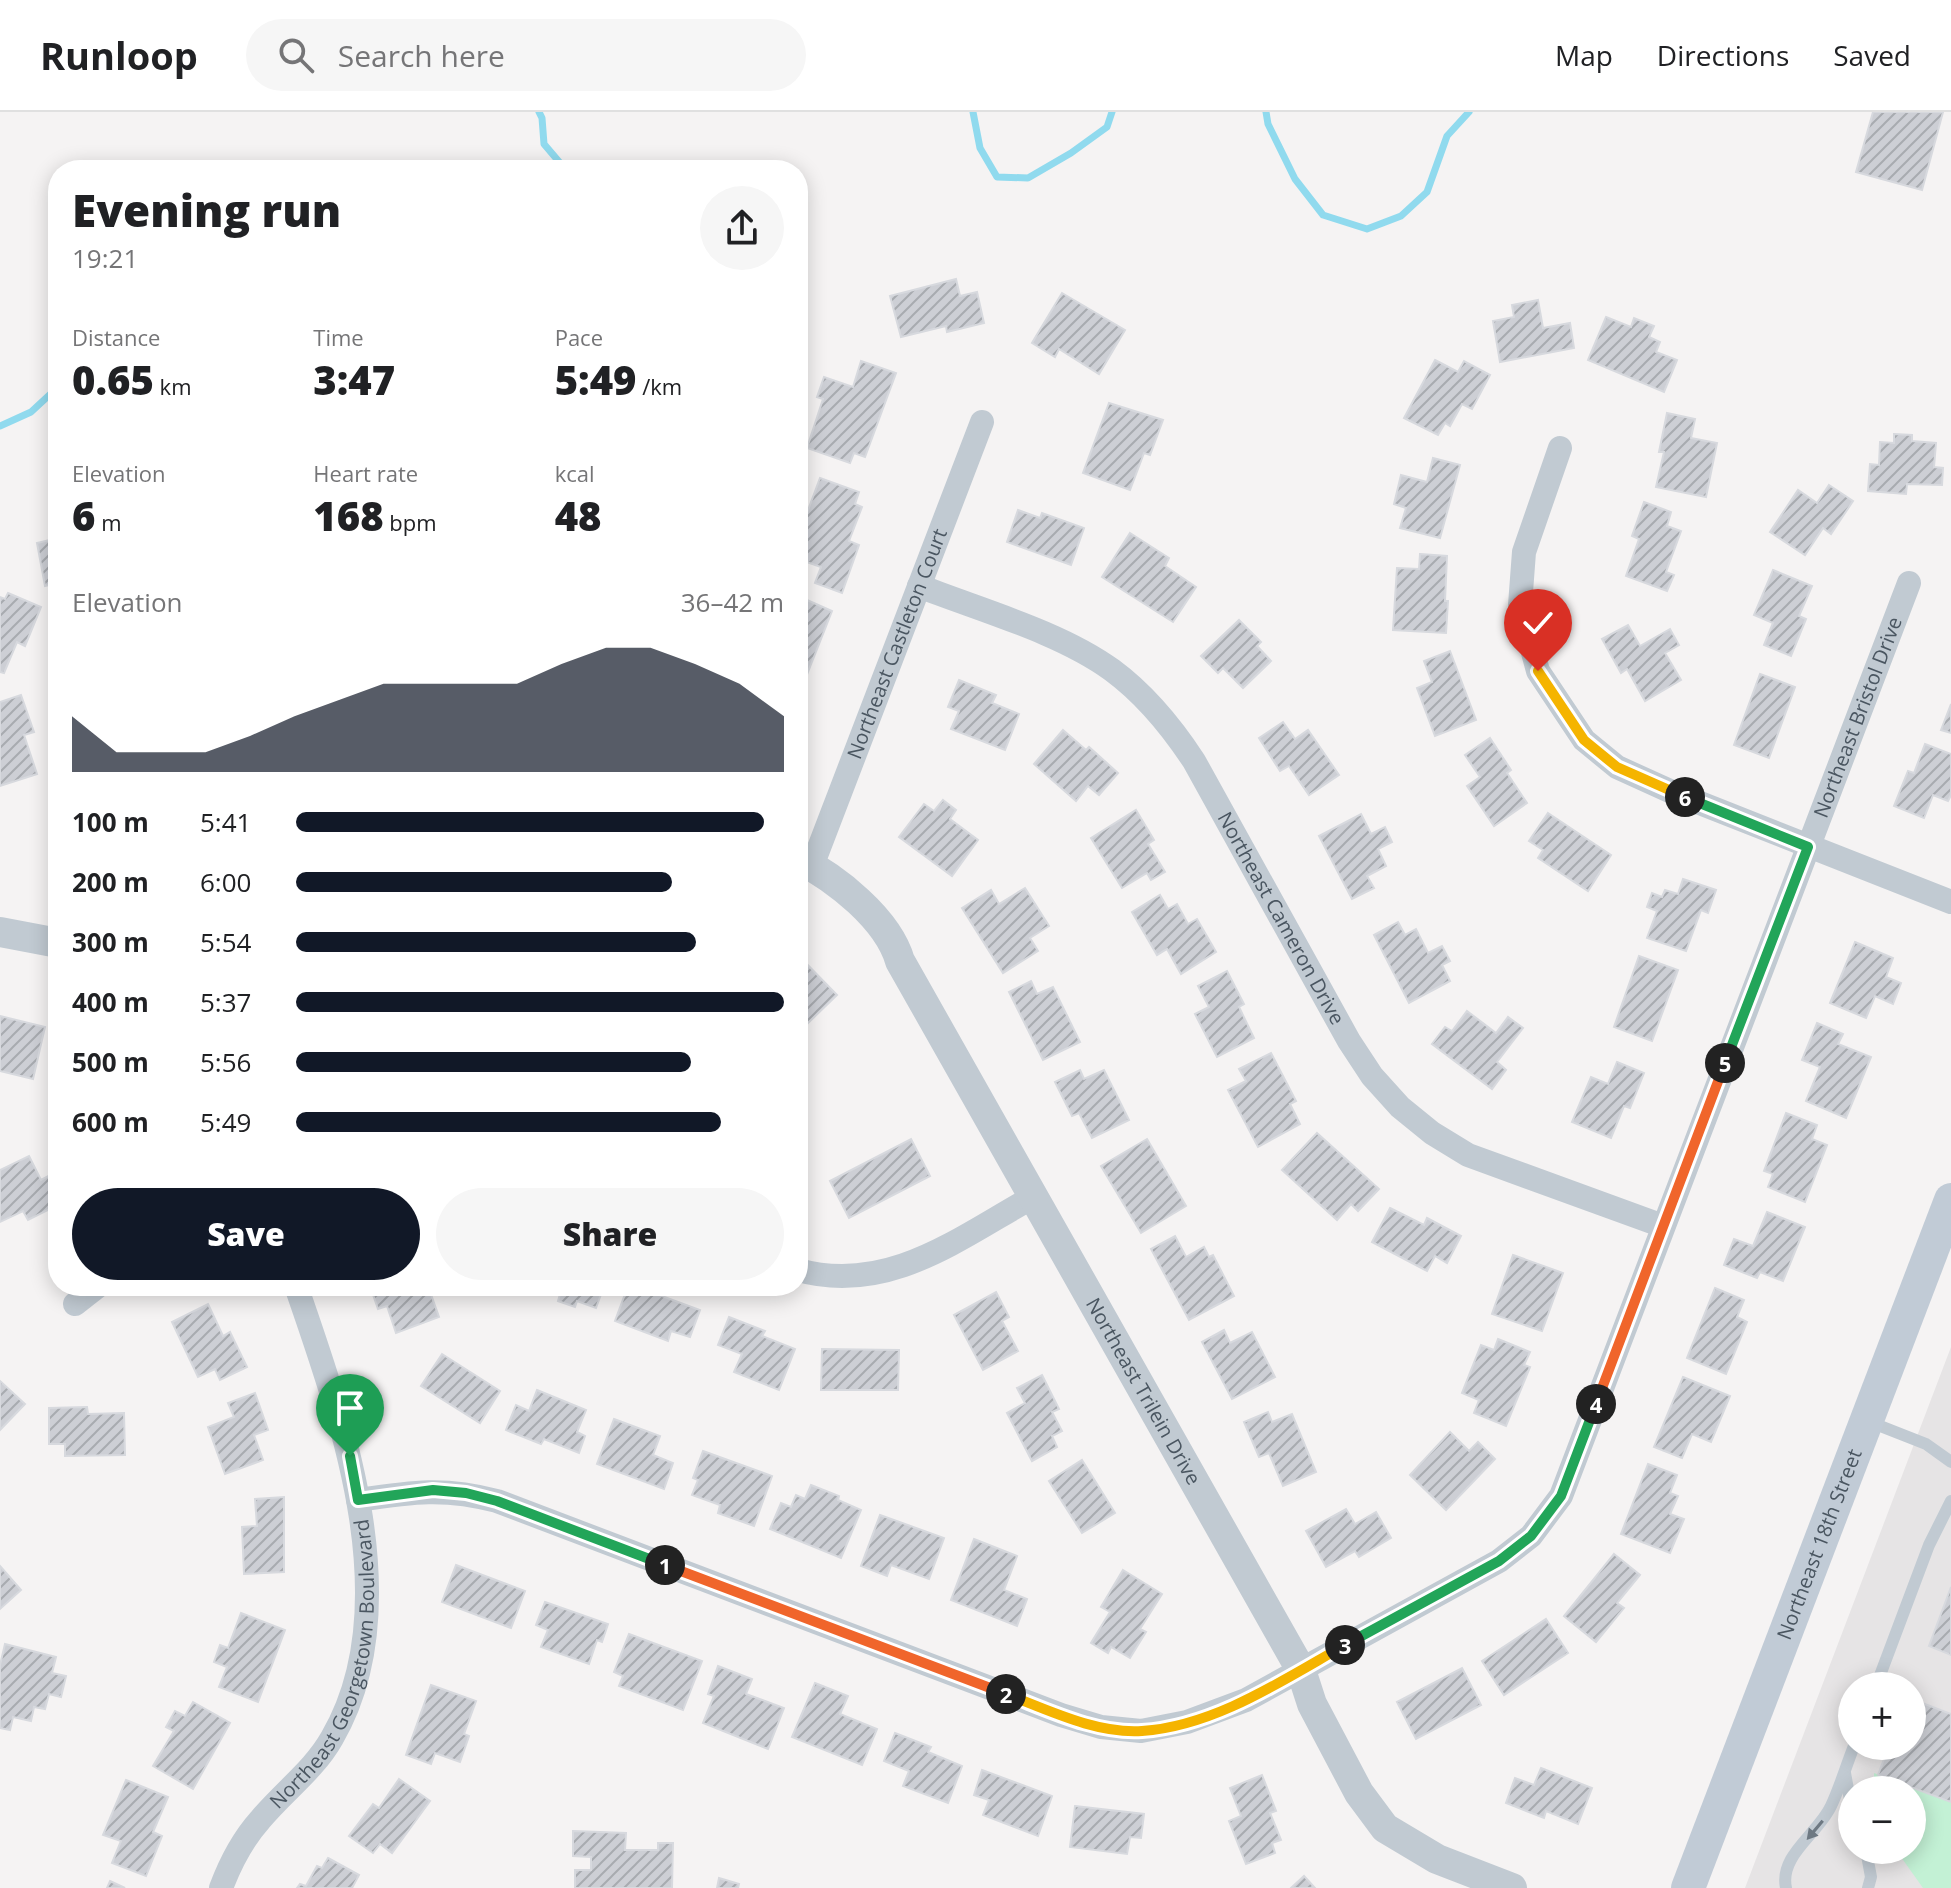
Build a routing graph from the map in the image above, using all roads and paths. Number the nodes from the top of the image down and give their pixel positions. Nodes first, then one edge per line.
1 (982, 422) dead end
2 (1560, 448) dead end
3 (1909, 583) dead end
4 (919, 586) junction
5 (1808, 847) junction
6 (808, 856) edge
7 (808, 865) edge
8 (1951, 902) edge
9 (0, 932) edge
10 (48, 942) edge
11 (1033, 1197) junction
12 (1951, 1200) edge
13 (1663, 1226) junction
14 (808, 1273) edge
15 (85, 1296) edge
16 (299, 1296) edge
17 (75, 1304) dead end
18 (1867, 1421) junction
19 (1951, 1462) edge
20 (358, 1500) junction
21 (1951, 1501) edge
22 (1301, 1670) junction
23 (1881, 1672) edge
24 (1849, 1760) edge
25 (1845, 1770) junction
26 (1846, 1776) edge
27 (1869, 1864) edge
28 (221, 1888) edge
29 (1512, 1888) edge
30 (1688, 1888) edge
31 (1786, 1888) edge
32 (1868, 1888) edge

1 - 4 street, Northeast Castleton Court
2 - 5 street
3 - 5 street, Northeast Bristol Drive
4 - 6 street, Northeast Castleton Court
4 - 13 street, Northeast Cameron Drive
5 - 8 street
5 - 13 street, Northeast Bristol Drive
7 - 11 street, Northeast Trilein Drive
9 - 10 street
11 - 14 street
11 - 22 street, Northeast Trilein Drive
12 - 18 main road, Northeast 18th Street
13 - 22 street, Northeast Bristol Drive
15 - 17 street
16 - 20 street, Northeast Georgetown Boulevard
18 - 19 lane
18 - 30 main road, Northeast 18th Street
20 - 22 street, Northeast Bristol Drive
20 - 28 street, Northeast Georgetown Boulevard
21 - 23 lane
22 - 29 street, Northeast Trilein Drive
24 - 25 lane
25 - 26 lane
25 -> 31 lane
27 - 32 lane

